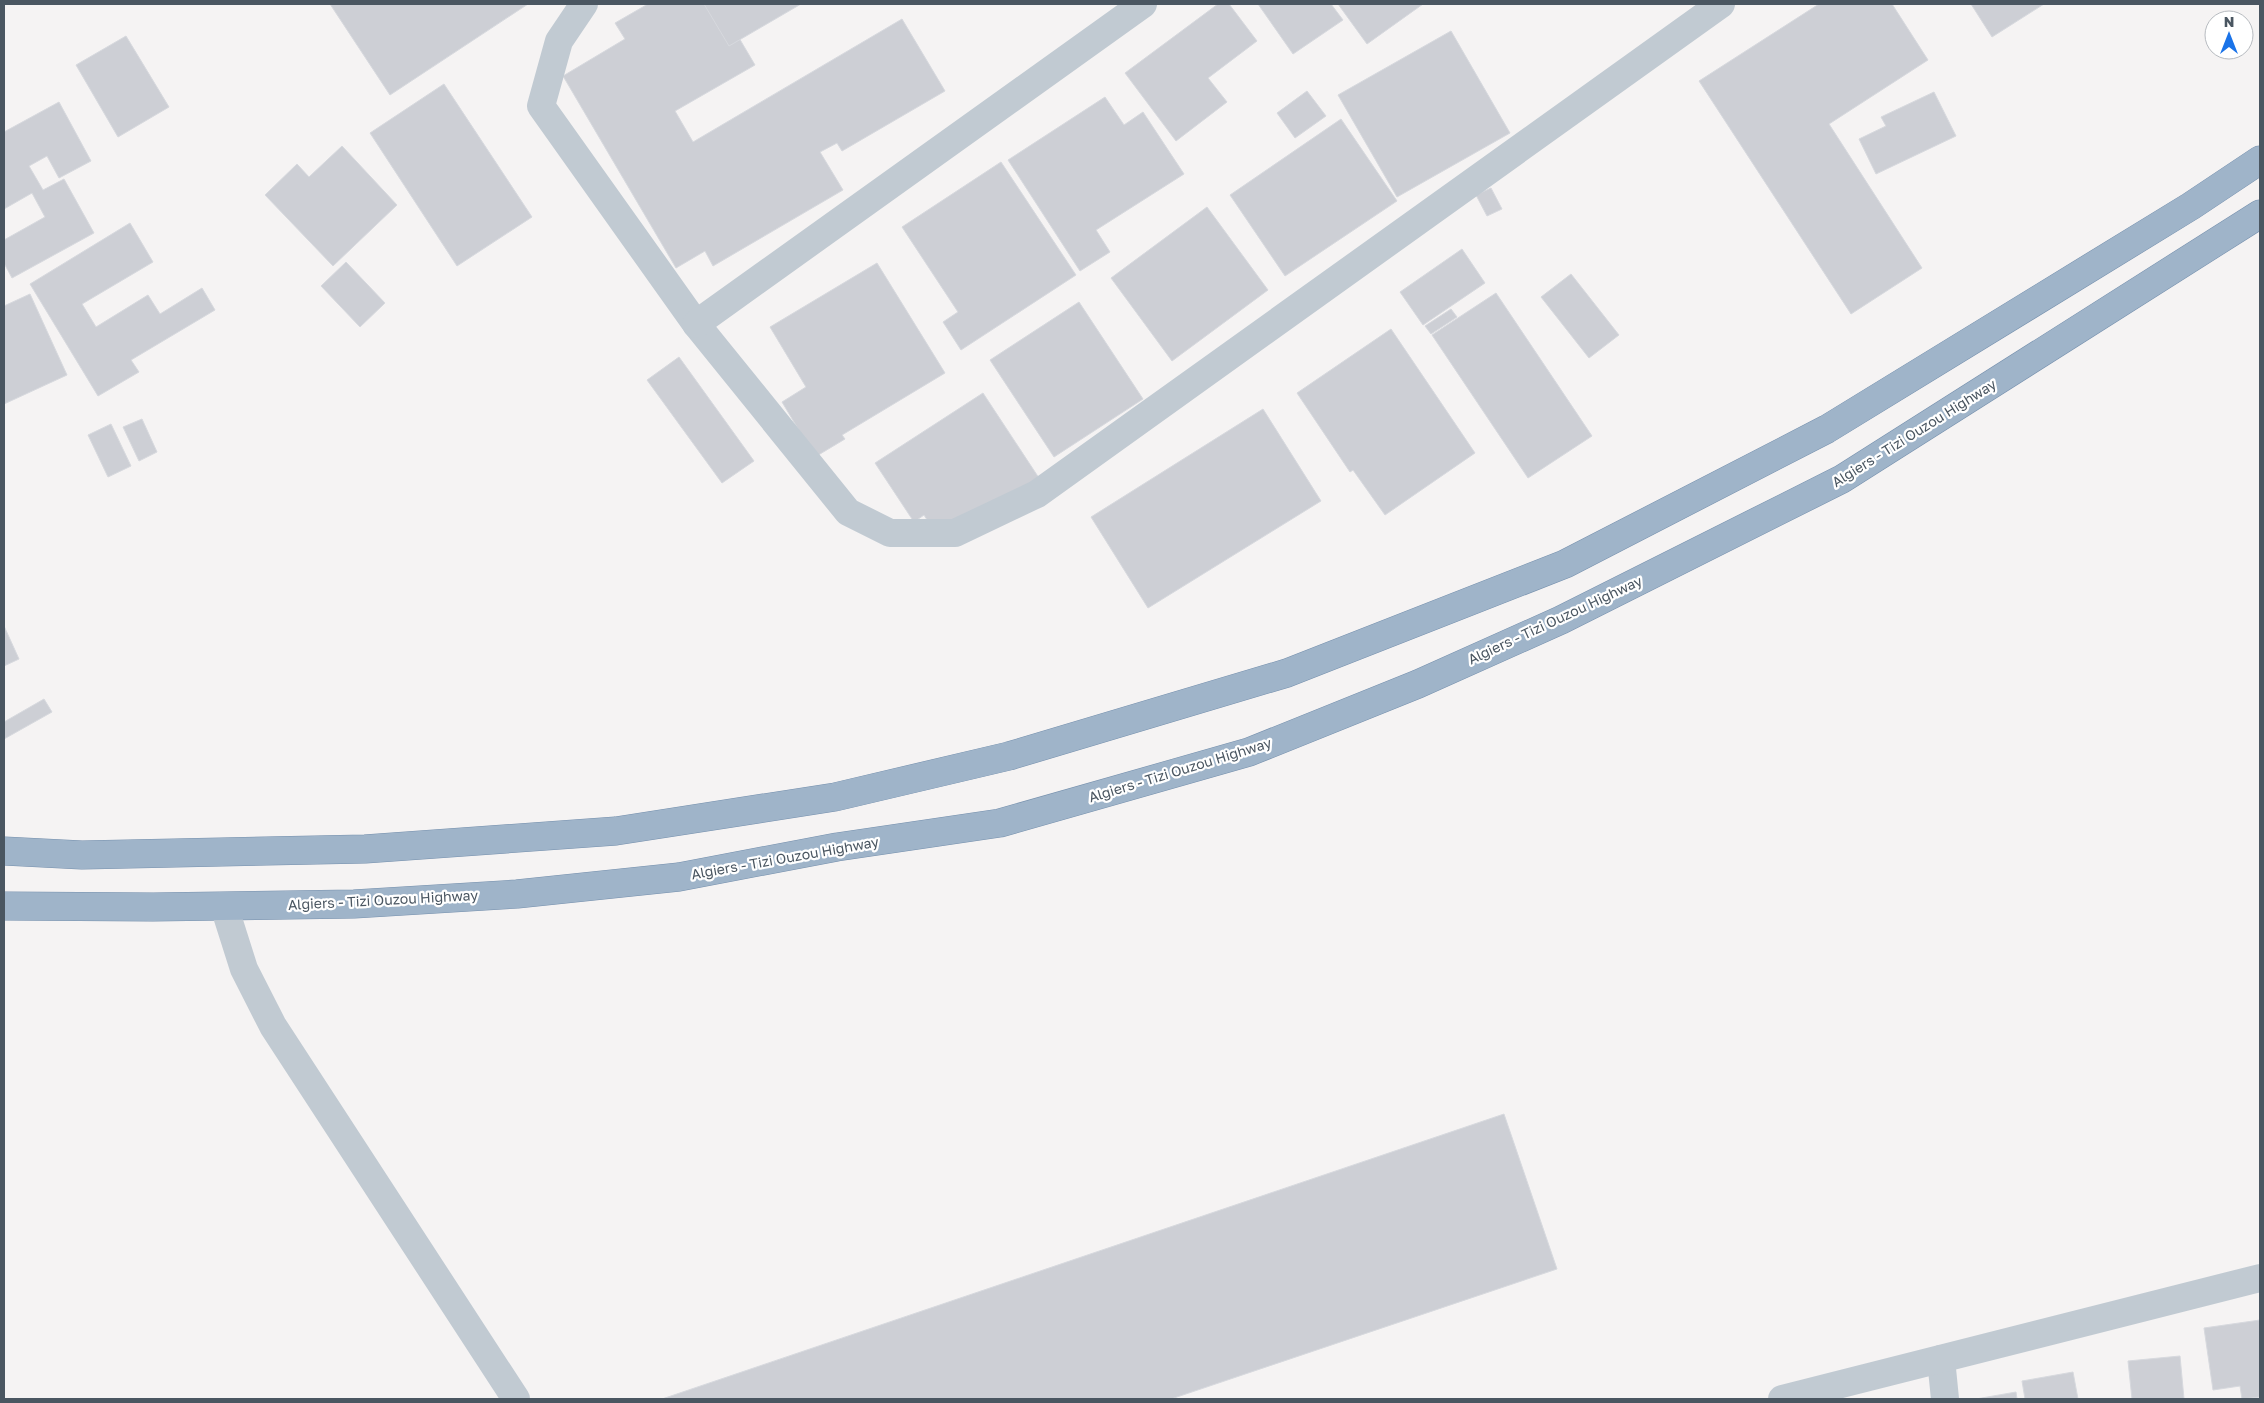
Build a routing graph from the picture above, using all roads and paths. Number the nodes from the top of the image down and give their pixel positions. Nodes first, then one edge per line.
1 (584, 4) edge
2 (1143, 4) edge
3 (1721, 4) edge
4 (2260, 160) edge
5 (2260, 214) edge
6 (696, 324) junction
7 (4, 851) edge
8 (4, 906) edge
9 (224, 906) junction
10 (2260, 1278) edge
11 (1941, 1359) junction
12 (516, 1399) edge
13 (1782, 1399) edge
14 (1945, 1399) edge

1 - 6 street
2 - 6 street
3 - 6 street
4 - 7 highway
5 - 9 highway, Algiers - Tizi Ouzou Highway
8 - 9 highway, Algiers - Tizi Ouzou Highway
9 - 12 street
10 - 11 street
11 - 13 street
11 - 14 street

